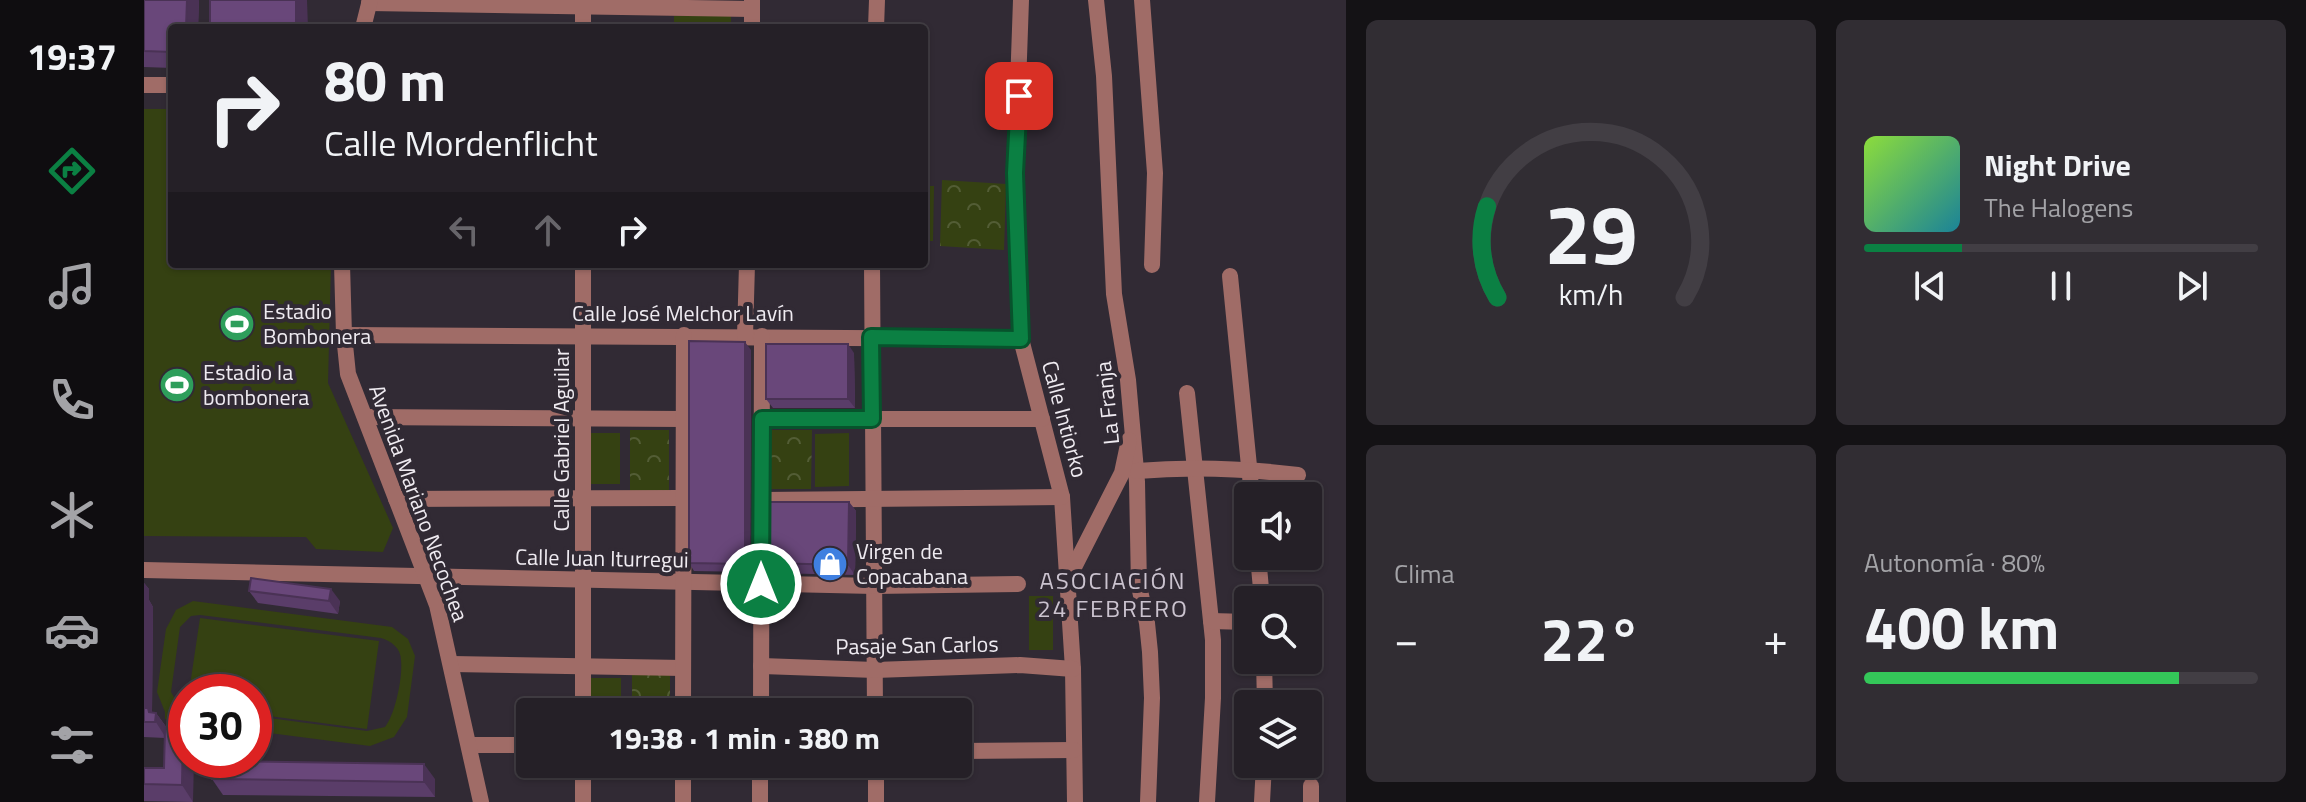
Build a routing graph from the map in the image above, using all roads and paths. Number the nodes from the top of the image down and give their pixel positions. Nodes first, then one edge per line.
1 (877, 0) edge
2 (1021, 0) edge
3 (1096, 0) edge
4 (1142, 0) edge
5 (370, 2) edge
6 (727, 3) edge
7 (583, 4) edge
8 (752, 4) edge
9 (364, 24) edge
10 (876, 24) edge
11 (144, 85) edge
12 (168, 85) edge
13 (1152, 265) dead end
14 (342, 268) edge
15 (583, 268) edge
16 (747, 268) edge
17 (872, 268) edge
18 (1230, 276) dead end
19 (583, 334) junction
20 (344, 335) junction
21 (684, 335) junction
22 (754, 336) junction
23 (871, 337) junction
24 (1021, 339) junction
25 (1187, 393) dead end
26 (365, 417) junction
27 (583, 419) junction
28 (684, 419) junction
29 (762, 419) junction
30 (872, 419) junction
31 (1042, 419) junction
32 (1131, 431) junction
33 (1194, 466) junction
34 (1250, 469) junction
35 (1137, 471) junction
36 (1298, 475) dead end
37 (1251, 482) edge
38 (1062, 497) junction
39 (583, 498) junction
40 (683, 498) junction
41 (396, 499) junction
42 (762, 500) junction
43 (873, 500) junction
44 (144, 570) edge
45 (425, 575) junction
46 (1069, 576) junction
47 (583, 580) junction
48 (683, 582) junction
49 (761, 584) junction
50 (1018, 584) dead end
51 (874, 586) junction
52 (1211, 621) junction
53 (1234, 622) edge
54 (452, 664) junction
55 (761, 666) junction
56 (583, 667) junction
57 (683, 668) junction
58 (1073, 669) junction
59 (875, 670) junction
60 (583, 698) edge
61 (683, 698) edge
62 (761, 698) edge
63 (875, 698) edge
64 (469, 745) junction
65 (516, 745) edge
66 (1074, 750) junction
67 (972, 751) edge
68 (583, 778) edge
69 (683, 778) edge
70 (760, 778) edge
71 (876, 778) edge
72 (1263, 778) edge
73 (481, 802) edge
74 (583, 802) edge
75 (683, 802) edge
76 (760, 802) edge
77 (876, 802) edge
78 (1075, 802) edge
79 (1148, 802) edge
80 (1207, 802) edge
81 (1262, 802) edge

1 - 10 street
2 - 24 street, Calle Intiorko
3 - 32 street, La Franja
4 - 13 street
5 - 7 street
5 - 9 street
6 - 7 street
6 - 8 street
11 - 12 street
14 - 20 street, Avenida Mariano Necochea
15 - 19 street, Calle Gabriel Aguilar
16 - 22 street
17 - 23 street
18 - 34 street
19 - 20 street, Calle José Melchor Lavín
19 - 21 street, Calle José Melchor Lavín
19 - 27 street, Calle Gabriel Aguilar
20 - 26 street, Avenida Mariano Necochea
21 - 22 street, Calle José Melchor Lavín
21 - 28 street
22 - 23 street, Calle José Melchor Lavín
22 - 29 street
23 - 24 street, Calle José Melchor Lavín
23 - 30 street
24 - 31 street, Calle Intiorko
25 - 33 street
26 - 27 street
26 - 41 street, Avenida Mariano Necochea
27 - 28 street
27 - 39 street, Calle Gabriel Aguilar
28 - 40 street
29 - 30 street
29 - 42 street
30 - 31 street
30 - 43 street
31 - 38 street, Calle Intiorko
32 - 35 street, La Franja
32 - 46 street
33 - 34 street
33 - 35 street
33 - 52 street
34 - 36 street
34 - 37 street
35 - 79 street, La Franja
38 - 43 street
38 - 46 street, Calle Intiorko
39 - 40 street
39 - 41 street
39 - 47 street, Calle Gabriel Aguilar
40 - 48 street
41 - 45 street, Avenida Mariano Necochea
42 - 43 street
42 - 49 street
43 - 51 street
44 - 45 street, Calle Juan Iturregui
45 - 47 street, Calle Juan Iturregui
45 - 54 street, Avenida Mariano Necochea
46 - 58 street, Calle Intiorko
47 - 48 street, Calle Juan Iturregui
47 - 56 street, Calle Gabriel Aguilar
48 - 49 street, Calle Juan Iturregui
48 - 57 street
49 - 51 street, Calle Juan Iturregui
49 - 55 street
50 - 51 street, Calle Juan Iturregui
51 - 59 street
52 - 53 street
52 - 80 street
54 - 56 street
54 - 64 street, Avenida Mariano Necochea
55 - 59 street, Pasaje San Carlos
55 - 62 street
56 - 57 street
56 - 60 street, Calle Gabriel Aguilar
57 - 61 street
58 - 59 street, Pasaje San Carlos
58 - 66 street, Calle Intiorko
59 - 63 street
64 - 65 street
64 - 73 street, Avenida Mariano Necochea
66 - 67 street
66 - 78 street, Calle Intiorko
68 - 74 street
69 - 75 street
70 - 76 street
71 - 77 street
72 - 81 street

